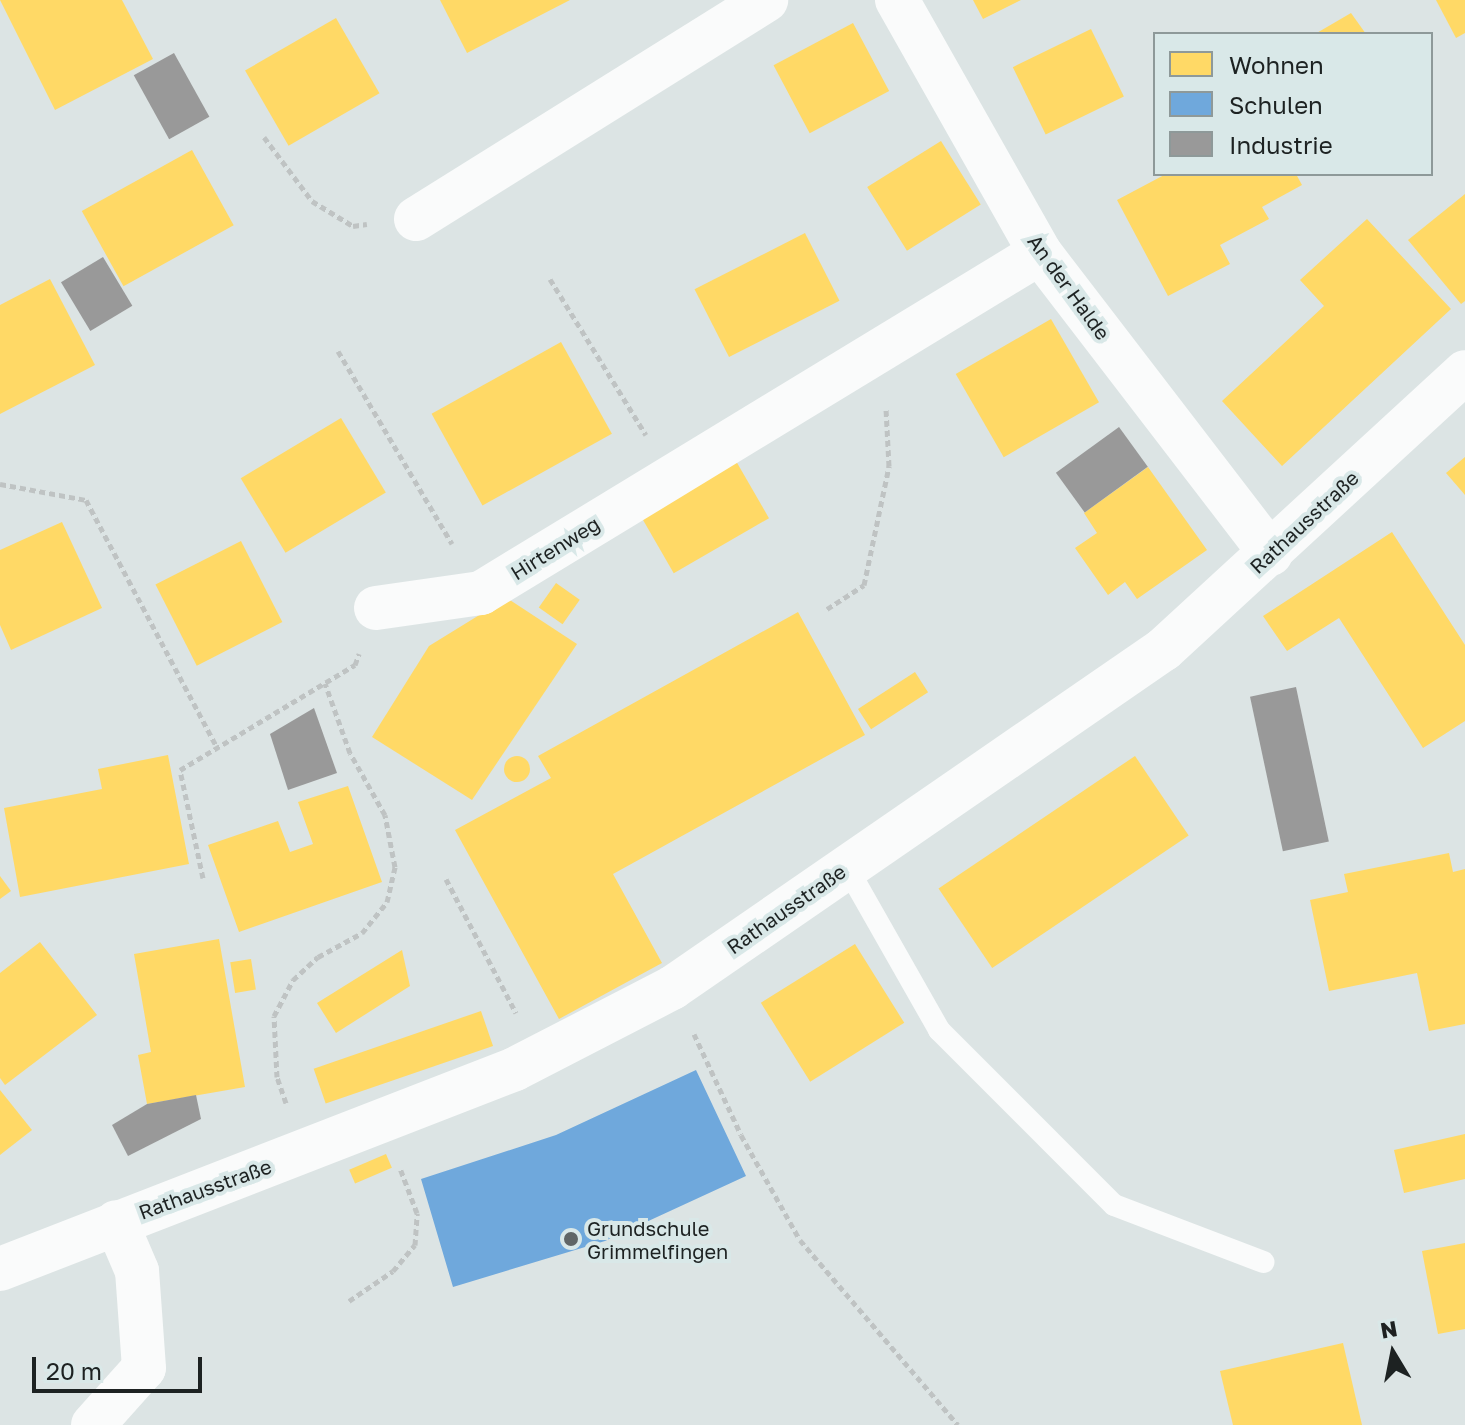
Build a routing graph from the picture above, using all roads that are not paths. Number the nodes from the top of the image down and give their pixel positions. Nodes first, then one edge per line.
1 (766, 0) edge
2 (897, 0) edge
3 (416, 219) road end
4 (1040, 253) junction
5 (1465, 372) edge
6 (1271, 554) junction
7 (376, 608) road end
8 (846, 866) junction
9 (116, 1222) junction
10 (1263, 1262) dead end
11 (0, 1269) edge
12 (93, 1425) edge

1 - 3 street
2 - 4 street, An der Halde
4 - 6 street, An der Halde
4 - 7 street, Hirtenweg
5 - 6 street, Rathausstraße
6 - 8 street, Rathausstraße
8 - 9 street, Rathausstraße
8 - 10 lane
9 - 11 street, Rathausstraße
9 - 12 street

